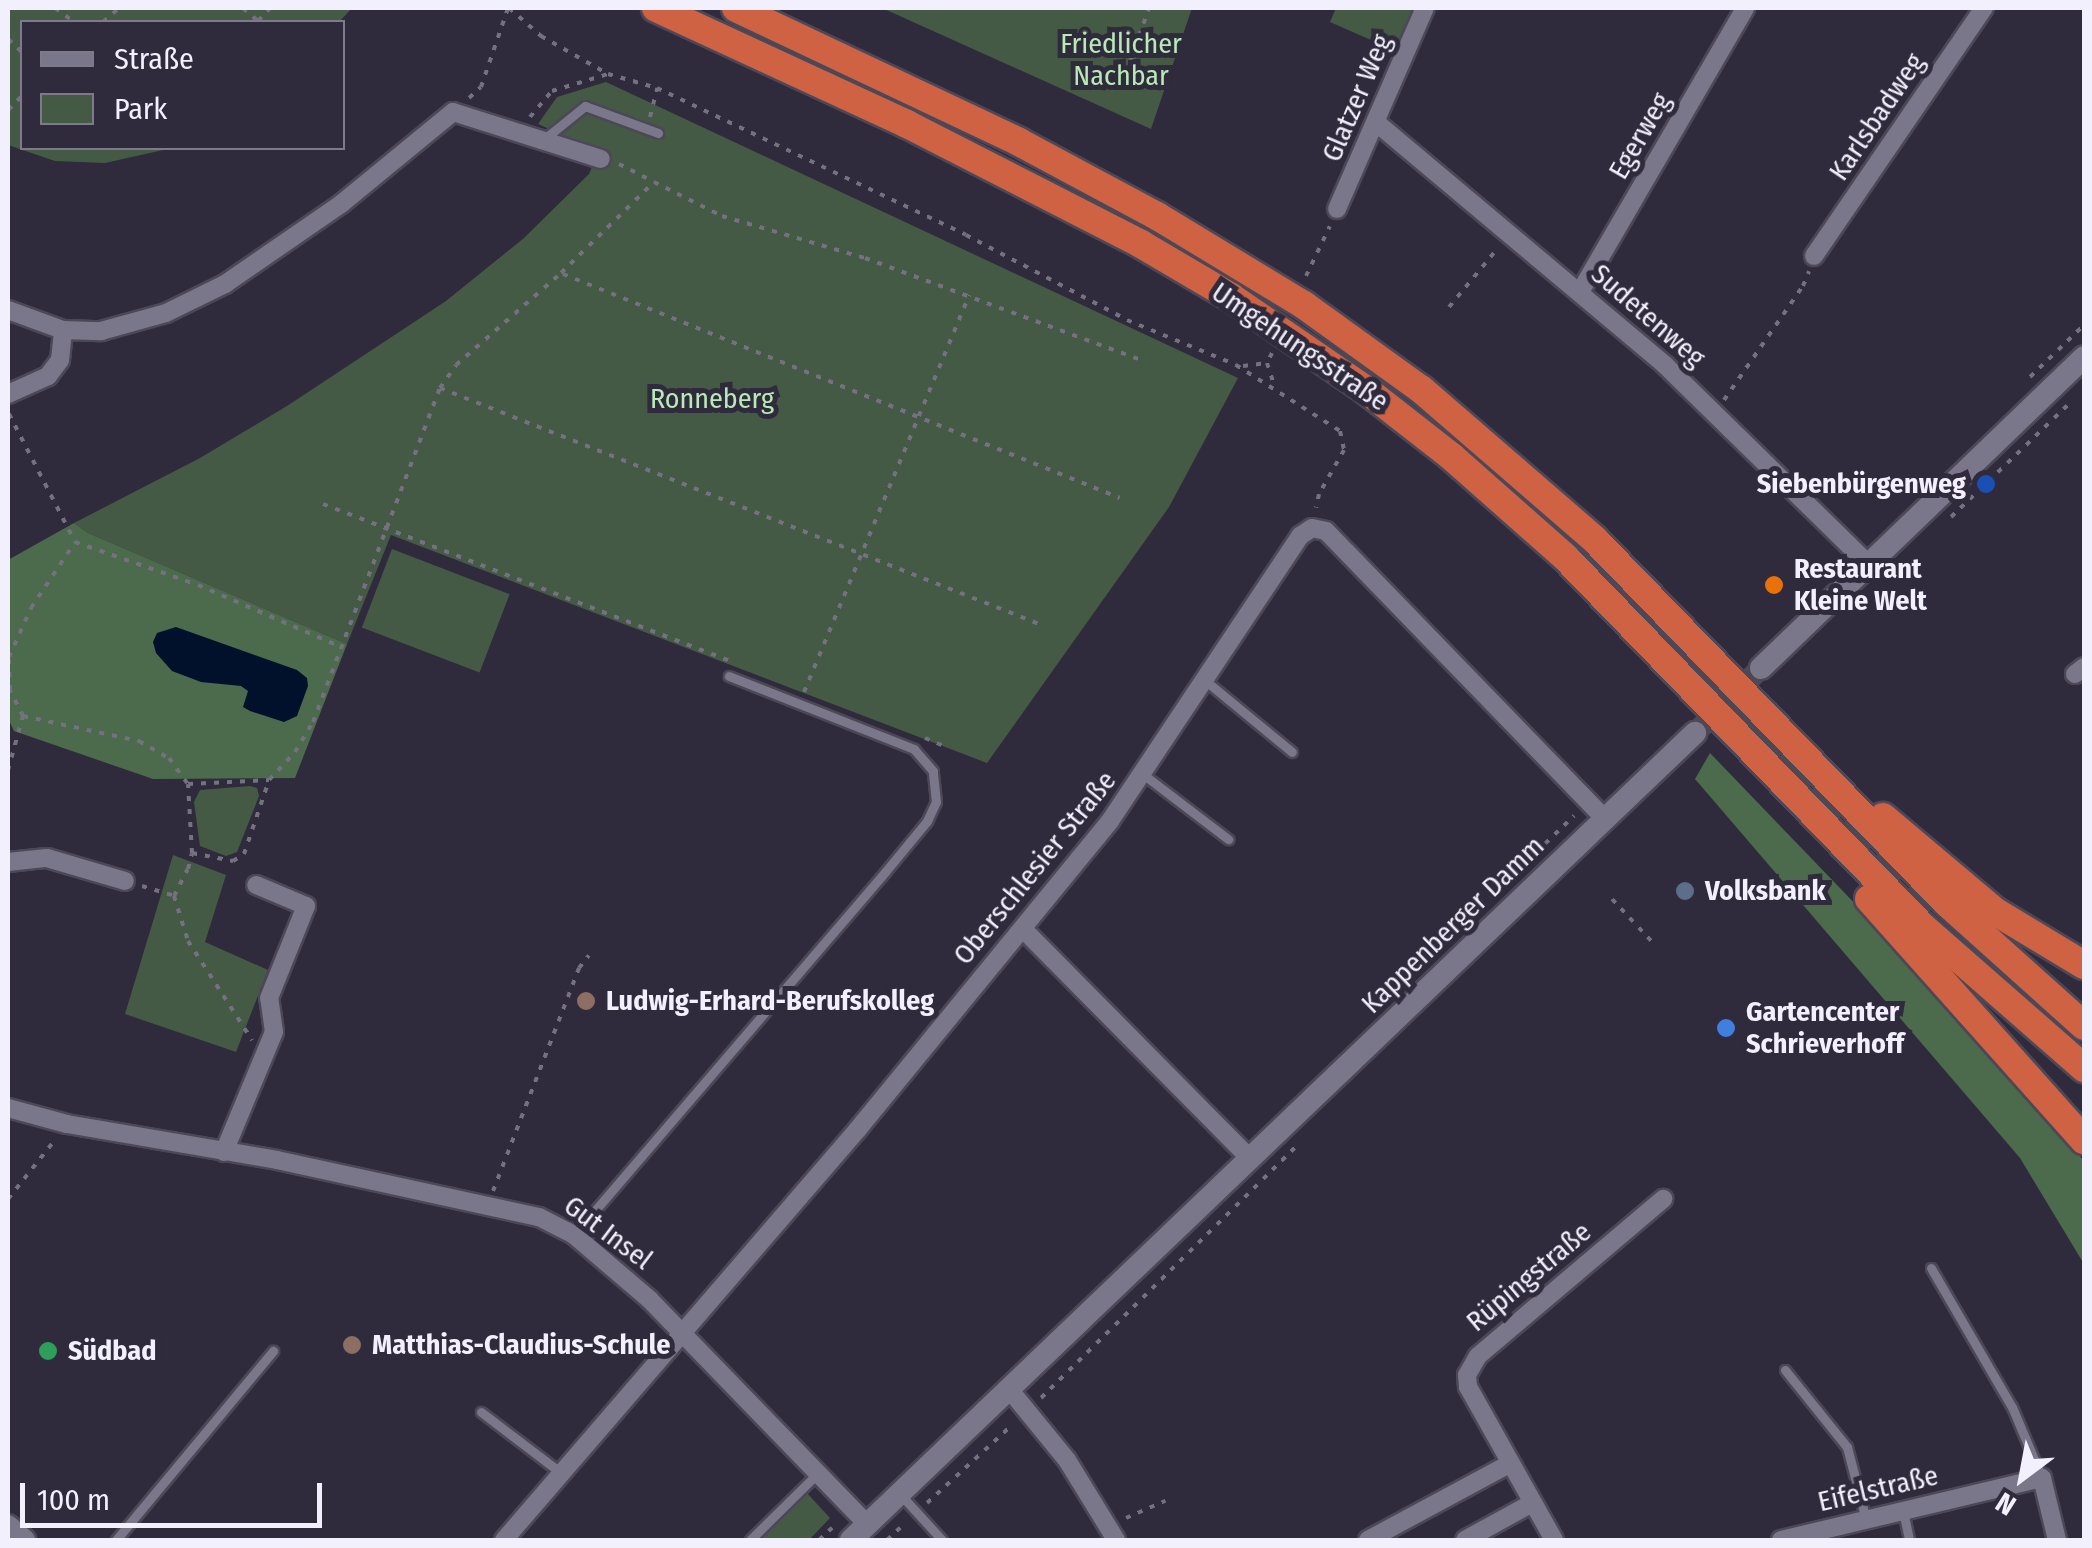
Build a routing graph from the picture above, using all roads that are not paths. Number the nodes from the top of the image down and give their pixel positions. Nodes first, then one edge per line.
1 (656, 8) edge
2 (736, 8) edge
3 (1425, 8) edge
4 (1745, 8) edge
5 (1984, 8) edge
6 (1378, 124) junction
7 (658, 133) dead end
8 (543, 140) junction
9 (601, 158) road end
10 (1337, 209) road end
11 (1814, 256) road end
12 (1580, 292) junction
13 (8, 310) edge
14 (63, 330) junction
15 (2084, 358) edge
16 (8, 394) edge
17 (1868, 564) junction
18 (1761, 668) tunnel mouth
19 (728, 676) dead end
20 (1206, 682) junction
21 (1695, 733) tunnel mouth
22 (1786, 735) junction
23 (1292, 752) dead end
24 (1144, 774) junction
25 (1606, 820) junction
26 (1835, 838) junction
27 (1228, 839) dead end
28 (8, 862) edge
29 (126, 882) road end
30 (256, 885) dead end
31 (1024, 930) junction
32 (2084, 966) edge
33 (2084, 1026) edge
34 (2084, 1068) edge
35 (8, 1108) edge
36 (2084, 1140) edge
37 (224, 1152) junction
38 (1250, 1158) junction
39 (1662, 1199) dead end
40 (574, 1235) junction
41 (1931, 1268) dead end
42 (683, 1332) junction
43 (273, 1351) dead end
44 (1785, 1370) dead end
45 (1009, 1389) junction
46 (480, 1412) dead end
47 (1509, 1464) junction
48 (561, 1472) junction
49 (819, 1472) junction
50 (2042, 1478) junction
51 (900, 1494) junction
52 (1532, 1503) junction
53 (1903, 1511) junction
54 (1866, 1520) junction
55 (8, 1525) edge
56 (860, 1533) edge
57 (1112, 1534) edge
58 (1830, 1535) edge
59 (25, 1540) edge
60 (116, 1540) edge
61 (504, 1540) edge
62 (750, 1540) edge
63 (942, 1540) edge
64 (1368, 1540) edge
65 (1465, 1540) edge
66 (1554, 1540) edge
67 (1781, 1540) edge
68 (1909, 1540) edge
69 (2057, 1540) edge

1 - 26 highway, Umgehungsstraße
2 - 22 highway, Umgehungsstraße
3 - 6 street, Glatzer Weg
4 - 12 street, Egerweg
5 - 11 street, Karlsbadweg
6 - 10 street, Glatzer Weg
6 - 12 street, Sudetenweg
7 - 8 lane
8 - 9 street
8 - 14 street
12 - 17 street, Sudetenweg
13 - 14 street
14 - 16 street
15 - 17 main road
17 - 18 main road
19 - 40 lane
20 - 23 lane
20 - 24 street, Oberschlesier Straße
20 - 25 street, Oberschlesier Straße
21 - 25 main road, Kappenberger Damm
22 - 32 highway
22 - 33 highway
24 - 27 lane
24 - 31 street, Oberschlesier Straße
25 - 38 main road, Kappenberger Damm
26 - 34 highway, Umgehungsstraße
26 - 36 highway
28 - 29 street
30 - 37 street
31 - 38 street
31 - 42 street, Oberschlesier Straße
35 - 37 street, Gut Insel
37 - 40 street, Gut Insel
38 - 45 main road, Kappenberger Damm
39 - 47 street, Rüpingstraße
40 - 42 street, Gut Insel
41 - 50 lane
42 - 48 street, Oberschlesier Straße
42 - 49 street, Gut Insel
43 - 60 lane
44 - 54 lane
45 - 51 main road, Kappenberger Damm
45 - 57 street
46 - 48 lane
47 - 52 street, Rüpingstraße
47 - 64 street
48 - 61 street, Oberschlesier Straße
49 - 56 street, Gut Insel
49 - 62 lane
50 - 53 street, Eifelstraße
50 - 69 street
51 - 56 main road, Kappenberger Damm
51 - 63 lane
52 - 65 street
52 - 66 street
53 - 54 street, Eifelstraße
53 - 68 lane
54 - 58 street, Eifelstraße
55 - 59 street
58 - 67 street, Eifelstraße

